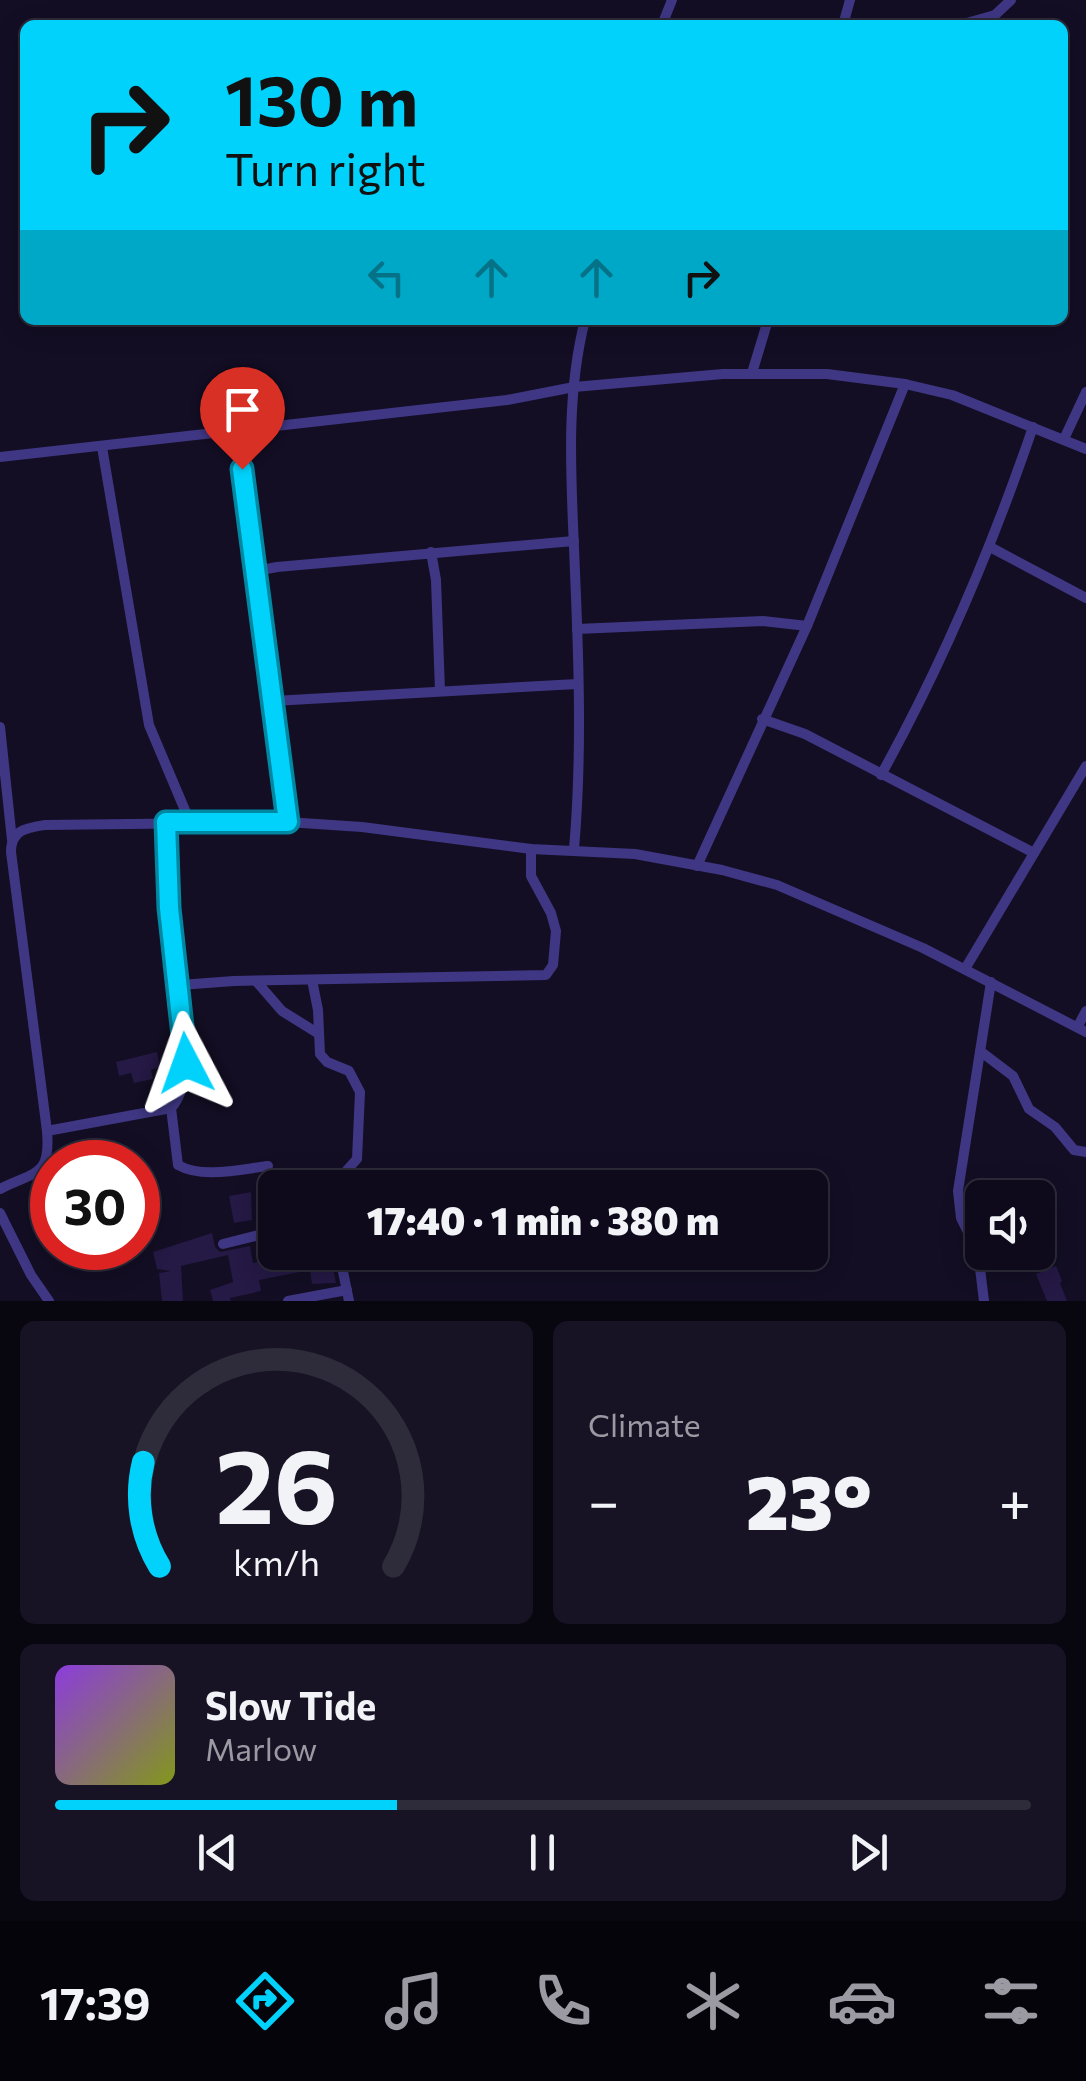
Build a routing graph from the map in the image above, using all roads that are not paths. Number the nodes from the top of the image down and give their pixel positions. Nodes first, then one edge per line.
1 (1012, 0) edge
2 (979, 20) edge
3 (585, 325) edge
4 (766, 325) edge
5 (752, 373) junction
6 (905, 384) junction
7 (574, 387) junction
8 (1086, 392) edge
9 (1034, 427) junction
10 (236, 430) junction
11 (1064, 439) junction
12 (102, 447) junction
13 (1086, 449) edge
14 (0, 457) edge
15 (574, 540) junction
16 (990, 547) junction
17 (431, 552) junction
18 (256, 571) junction
19 (1086, 598) edge
20 (807, 626) junction
21 (577, 629) junction
22 (577, 684) junction
23 (440, 690) junction
24 (273, 701) junction
25 (762, 719) junction
26 (0, 727) edge
27 (1086, 766) edge
28 (881, 775) junction
29 (166, 822) junction
30 (190, 822) junction
31 (288, 822) junction
32 (12, 840) junction
33 (531, 848) junction
34 (574, 850) junction
35 (1034, 853) junction
36 (697, 866) junction
37 (965, 969) junction
38 (256, 980) junction
39 (312, 980) junction
40 (991, 982) junction
41 (180, 986) junction
42 (1086, 1011) edge
43 (1082, 1029) edge
44 (319, 1034) junction
45 (980, 1051) junction
46 (171, 1108) junction
47 (47, 1131) junction
48 (1086, 1152) edge
49 (268, 1166) dead end
50 (346, 1170) edge
51 (0, 1189) edge
52 (1, 1217) edge
53 (258, 1234) edge
54 (222, 1244) dead end
55 (343, 1270) edge
56 (348, 1295) edge
57 (47, 1300) edge
58 (288, 1301) edge
59 (984, 1301) edge

1 - 2 street
3 - 7 street
4 - 5 street
5 - 6 street
5 - 7 street
6 - 9 street
6 - 20 street
7 - 10 street
7 - 15 street
8 - 11 street
9 - 11 street
9 - 16 street
10 - 12 street
10 - 18 street
11 - 13 street
12 - 14 street
12 - 30 street
15 - 17 street
15 - 21 street
16 - 19 street
16 - 28 street
17 - 18 street
17 - 23 street
18 - 24 street
20 - 21 street
20 - 25 street
21 - 22 street
22 - 23 street
22 - 34 street
23 - 24 street
24 - 31 street
25 - 28 street
25 - 36 street
26 - 32 street
27 - 35 street
28 - 35 street
29 - 30 street
29 - 32 street
29 - 41 street
30 - 31 street
31 - 33 street
32 - 47 street
33 - 34 street
33 - 39 street
34 - 36 street
35 - 37 street
36 - 37 street
37 - 40 street
38 - 39 street
38 - 41 street
38 - 44 street
39 - 44 street
40 - 43 street
40 - 45 street
41 - 46 street
42 - 43 street
44 - 50 street
45 - 48 street
45 - 59 street
46 - 47 street
46 - 49 street
47 - 51 street
52 - 57 street
53 - 54 street
55 - 56 street
56 - 58 street

